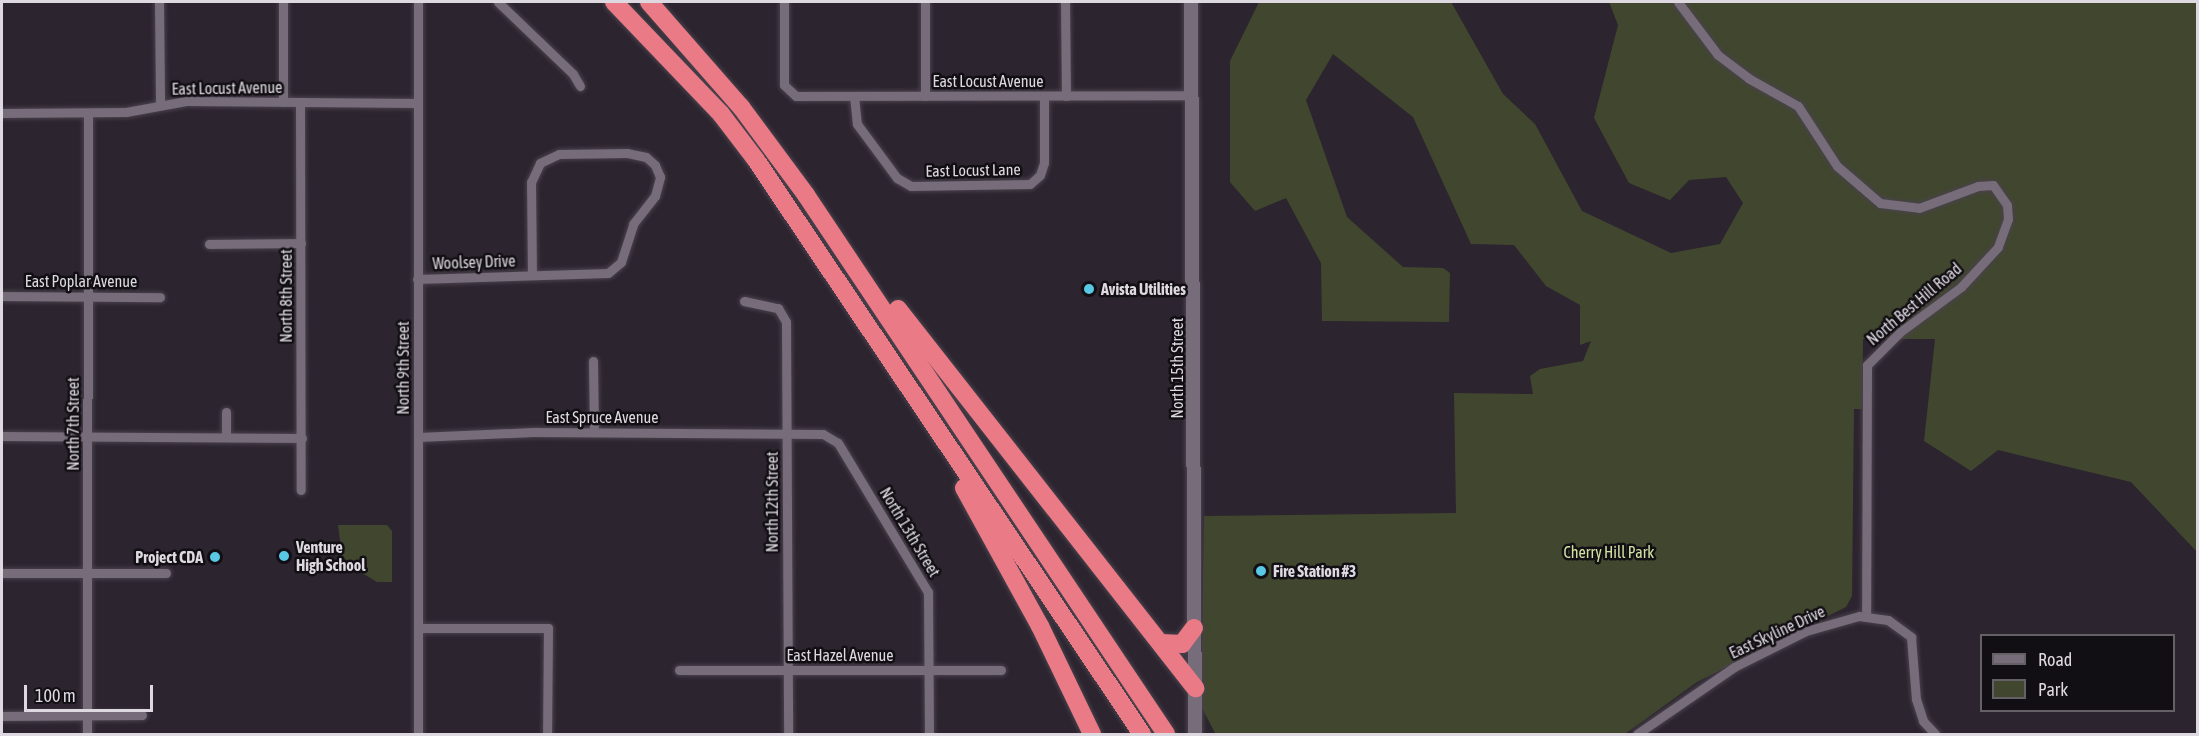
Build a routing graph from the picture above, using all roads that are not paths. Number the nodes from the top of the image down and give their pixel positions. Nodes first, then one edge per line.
1 (159, 2) edge
2 (283, 2) edge
3 (418, 2) edge
4 (498, 2) edge
5 (614, 2) edge
6 (649, 2) edge
7 (784, 2) edge
8 (924, 2) edge
9 (1065, 2) edge
10 (1191, 2) edge
11 (1678, 2) edge
12 (580, 86) dead end
13 (1191, 95) junction
14 (854, 96) junction
15 (925, 96) junction
16 (1044, 96) junction
17 (1066, 96) junction
18 (283, 102) junction
19 (300, 102) junction
20 (417, 103) junction
21 (160, 105) junction
22 (2, 113) edge
23 (88, 113) junction
24 (806, 195) junction
25 (301, 243) junction
26 (209, 244) dead end
27 (531, 275) junction
28 (417, 279) junction
29 (2, 296) edge
30 (88, 297) junction
31 (160, 297) dead end
32 (744, 301) dead end
33 (594, 361) dead end
34 (915, 393) junction
35 (226, 412) dead end
36 (594, 432) junction
37 (787, 432) junction
38 (2, 436) edge
39 (87, 436) junction
40 (226, 437) junction
41 (418, 437) junction
42 (302, 438) junction
43 (302, 490) dead end
44 (2, 573) edge
45 (166, 573) dead end
46 (88, 574) junction
47 (1866, 616) junction
48 (418, 627) junction
49 (1194, 628) junction
50 (1161, 643) junction
51 (679, 670) dead end
52 (788, 670) junction
53 (929, 670) junction
54 (1001, 670) dead end
55 (1195, 688) junction
56 (87, 715) junction
57 (142, 715) dead end
58 (2, 716) edge
59 (87, 735) edge
60 (418, 735) edge
61 (547, 735) edge
62 (788, 735) edge
63 (929, 735) edge
64 (1092, 735) edge
65 (1142, 735) edge
66 (1166, 735) edge
67 (1195, 735) edge
68 (1637, 735) edge
69 (1935, 735) edge

1 - 21 street
2 - 18 street
3 - 20 street, North 9th Street
4 - 12 street
5 - 34 highway
6 - 24 highway
7 - 14 street, East Locust Avenue
8 - 15 street
9 - 17 street
10 - 13 main road, North 15th Street
11 - 47 street, North Best Hill Road
13 - 17 street, East Locust Avenue
13 - 49 main road, North 15th Street
14 - 15 street, East Locust Avenue
14 - 16 street, East Locust Lane
15 - 16 street, East Locust Avenue
16 - 17 street, East Locust Avenue
18 - 19 street, East Locust Avenue
18 - 21 street, East Locust Avenue
19 - 20 street, East Locust Avenue
19 - 25 street, North 8th Street
20 - 28 street, North 9th Street
21 - 23 street, East Locust Avenue
22 - 23 street, East Locust Avenue
23 - 30 street, North 7th Street
24 - 50 highway
24 - 66 highway
25 - 26 street
25 - 42 street, North 8th Street
27 - 27 street, Woolsey Drive
27 - 28 street, Woolsey Drive
28 - 41 street, North 9th Street
29 - 30 street, East Poplar Avenue
30 - 31 street, East Poplar Avenue
30 - 39 street, North 7th Street
32 - 37 street, North 12th Street
33 - 36 street
34 - 64 highway
34 - 65 highway
35 - 40 street
36 - 37 street, East Spruce Avenue
36 - 41 street, East Spruce Avenue
37 - 52 street, North 12th Street
37 - 53 street, North 13th Street
38 - 39 street
39 - 40 street
39 - 46 street, North 7th Street
40 - 42 street
41 - 48 street, North 9th Street
42 - 43 street, North 8th Street
44 - 46 street
45 - 46 street
46 - 56 street, North 7th Street
47 - 68 street, East Skyline Drive
47 - 69 street, East Skyline Drive
48 - 60 street, North 9th Street
48 - 61 street
49 - 50 highway
49 - 55 main road, North 15th Street
50 - 55 highway
51 - 52 street, East Hazel Avenue
52 - 53 street, East Hazel Avenue
52 - 62 street, North 12th Street
53 - 54 street, East Hazel Avenue
53 - 63 street, North 13th Street
55 - 67 main road, North 15th Street
56 - 57 street
56 - 58 street
56 - 59 street, North 7th Street

